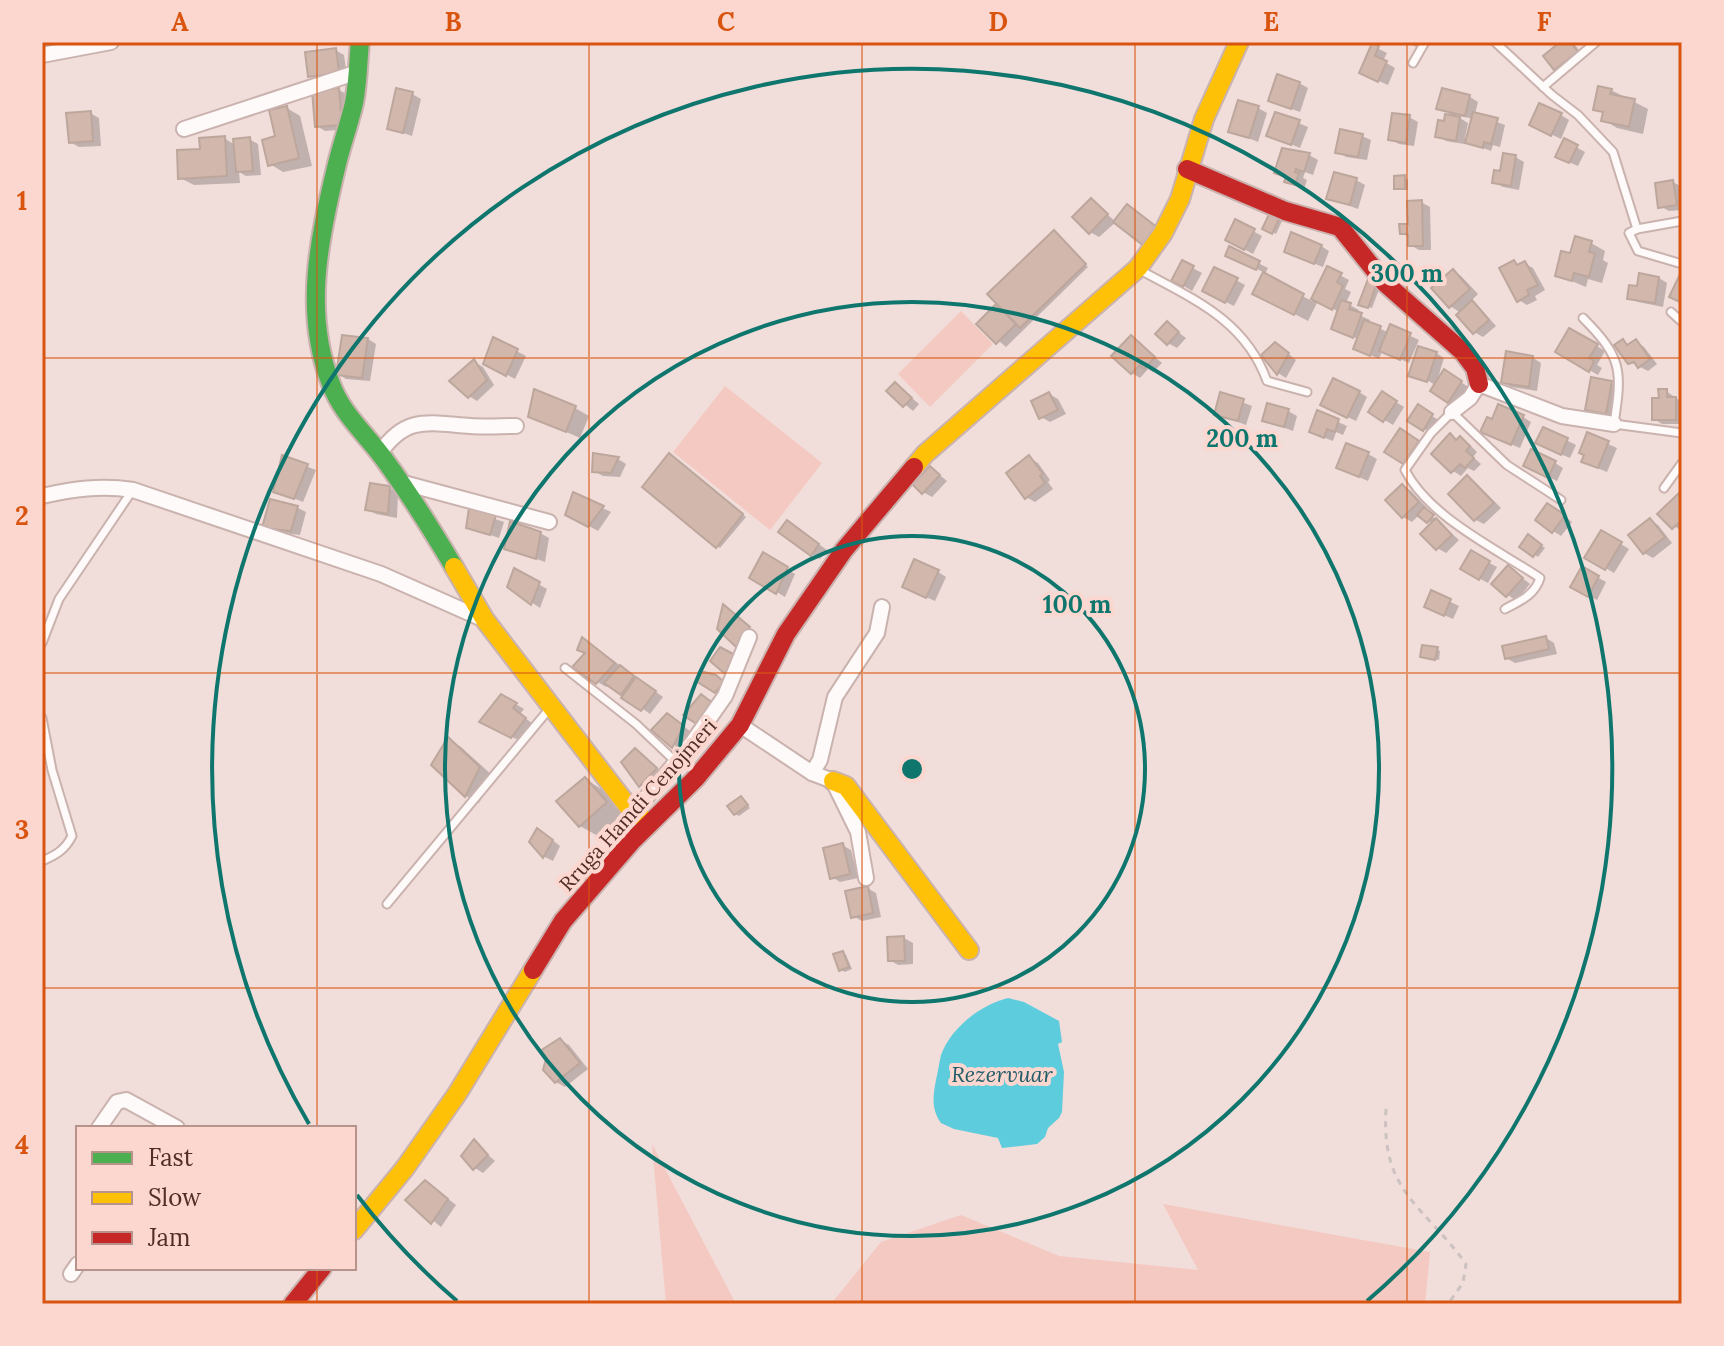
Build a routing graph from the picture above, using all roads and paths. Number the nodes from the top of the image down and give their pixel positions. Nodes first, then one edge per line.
1 (111, 42) edge
2 (360, 42) edge
3 (1239, 42) edge
4 (1425, 42) edge
5 (1495, 42) edge
6 (1596, 42) edge
7 (42, 55) edge
8 (1413, 63) dead end
9 (358, 72) junction
10 (1543, 87) junction
11 (184, 129) dead end
12 (1187, 169) junction
13 (1682, 221) edge
14 (1637, 229) junction
15 (1682, 264) edge
16 (1138, 268) junction
17 (1671, 312) dead end
18 (1583, 318) dead end
19 (1682, 322) edge
20 (1479, 384) junction
21 (1307, 392) dead end
22 (1452, 412) junction
23 (1614, 424) junction
24 (516, 426) dead end
25 (1682, 433) edge
26 (380, 453) junction
27 (1682, 463) edge
28 (400, 482) junction
29 (1664, 488) dead end
30 (133, 490) junction
31 (42, 496) edge
32 (1561, 500) dead end
33 (549, 522) dead end
34 (882, 607) dead end
35 (1505, 609) dead end
36 (485, 620) junction
37 (749, 637) dead end
38 (42, 643) edge
39 (565, 668) dead end
40 (551, 706) junction
41 (42, 718) edge
42 (740, 725) junction
43 (676, 762) junction
44 (812, 773) junction
45 (833, 781) junction
46 (635, 811) junction
47 (649, 824) junction
48 (42, 861) edge
49 (866, 878) dead end
50 (387, 904) dead end
51 (969, 950) dead end
52 (1386, 1109) dead end
53 (100, 1126) edge
54 (170, 1126) edge
55 (356, 1228) edge
56 (320, 1270) edge
57 (293, 1304) edge
58 (1448, 1304) edge

1 - 7 street
2 - 9 street
3 - 12 street, Rruga Hamdi Cenojmeri
4 - 8 lane
5 - 10 lane
6 - 10 lane
9 - 11 street
9 - 26 street
10 - 14 lane
12 - 16 street, Rruga Hamdi Cenojmeri
12 - 20 street
13 - 14 lane
14 - 15 lane
16 - 21 lane
16 - 42 street, Rruga Hamdi Cenojmeri
17 - 19 lane
18 - 23 lane
20 - 22 street
20 - 23 street
22 - 32 lane
22 - 35 lane
23 - 25 lane
24 - 26 street
26 - 28 street
27 - 29 lane
28 - 33 street
28 - 36 street
30 - 31 street
30 - 36 street
30 - 38 lane
34 - 44 street
36 - 40 street
37 - 43 street
39 - 43 lane
40 - 46 street
40 - 50 lane
41 - 48 lane
42 - 44 street
42 - 47 street, Rruga Hamdi Cenojmeri
43 - 46 street
44 - 45 street
45 - 49 street
45 - 51 street
46 - 47 street
47 - 55 street, Rruga Hamdi Cenojmeri
52 - 58 path
53 - 54 street
56 - 57 street

